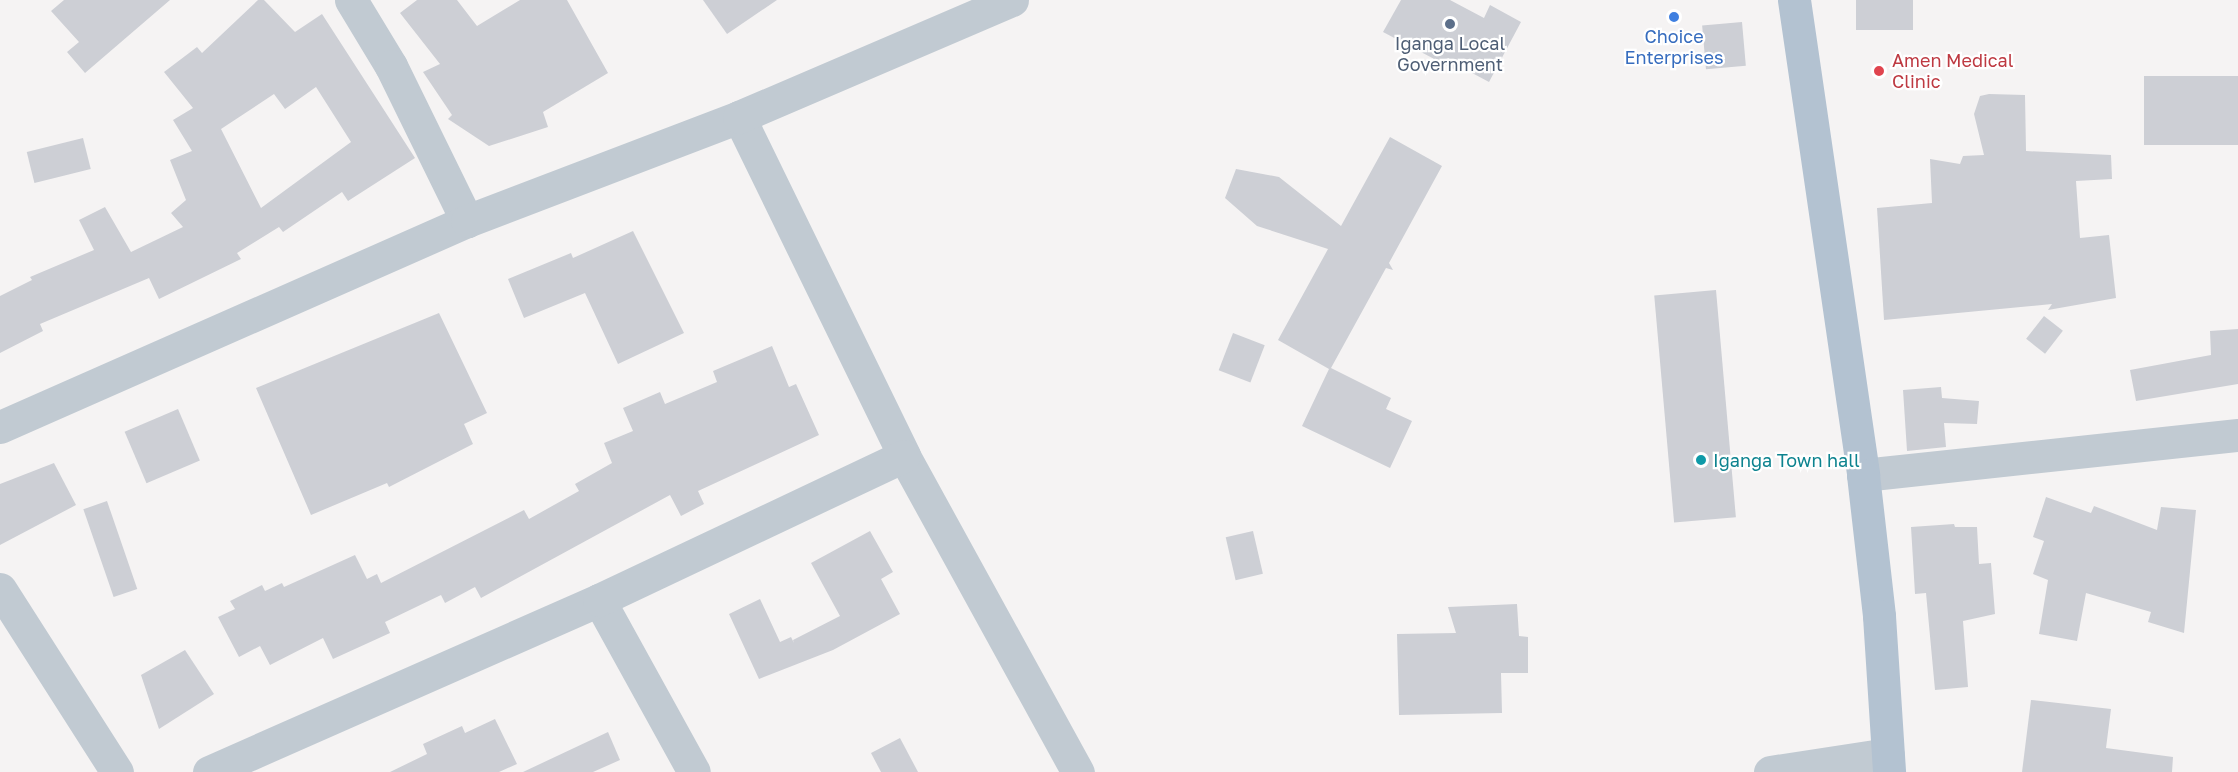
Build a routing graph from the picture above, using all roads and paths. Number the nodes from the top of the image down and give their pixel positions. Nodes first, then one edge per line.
1 (351, 0) edge
2 (1012, 0) edge
3 (1794, 0) edge
4 (739, 117) junction
5 (467, 221) junction
6 (0, 427) edge
7 (2238, 435) edge
8 (904, 456) junction
9 (1863, 475) junction
10 (0, 590) edge
11 (599, 600) junction
12 (1889, 763) edge
13 (117, 772) edge
14 (209, 772) edge
15 (694, 772) edge
16 (1078, 772) edge
17 (1770, 772) edge

1 - 5 street
2 - 4 street
3 - 9 main road
4 - 5 street
4 - 8 street
5 - 6 street
7 - 9 street
8 - 11 street
8 - 16 street
9 - 12 main road
10 - 13 street
11 - 14 street
11 - 15 street
12 - 17 street

